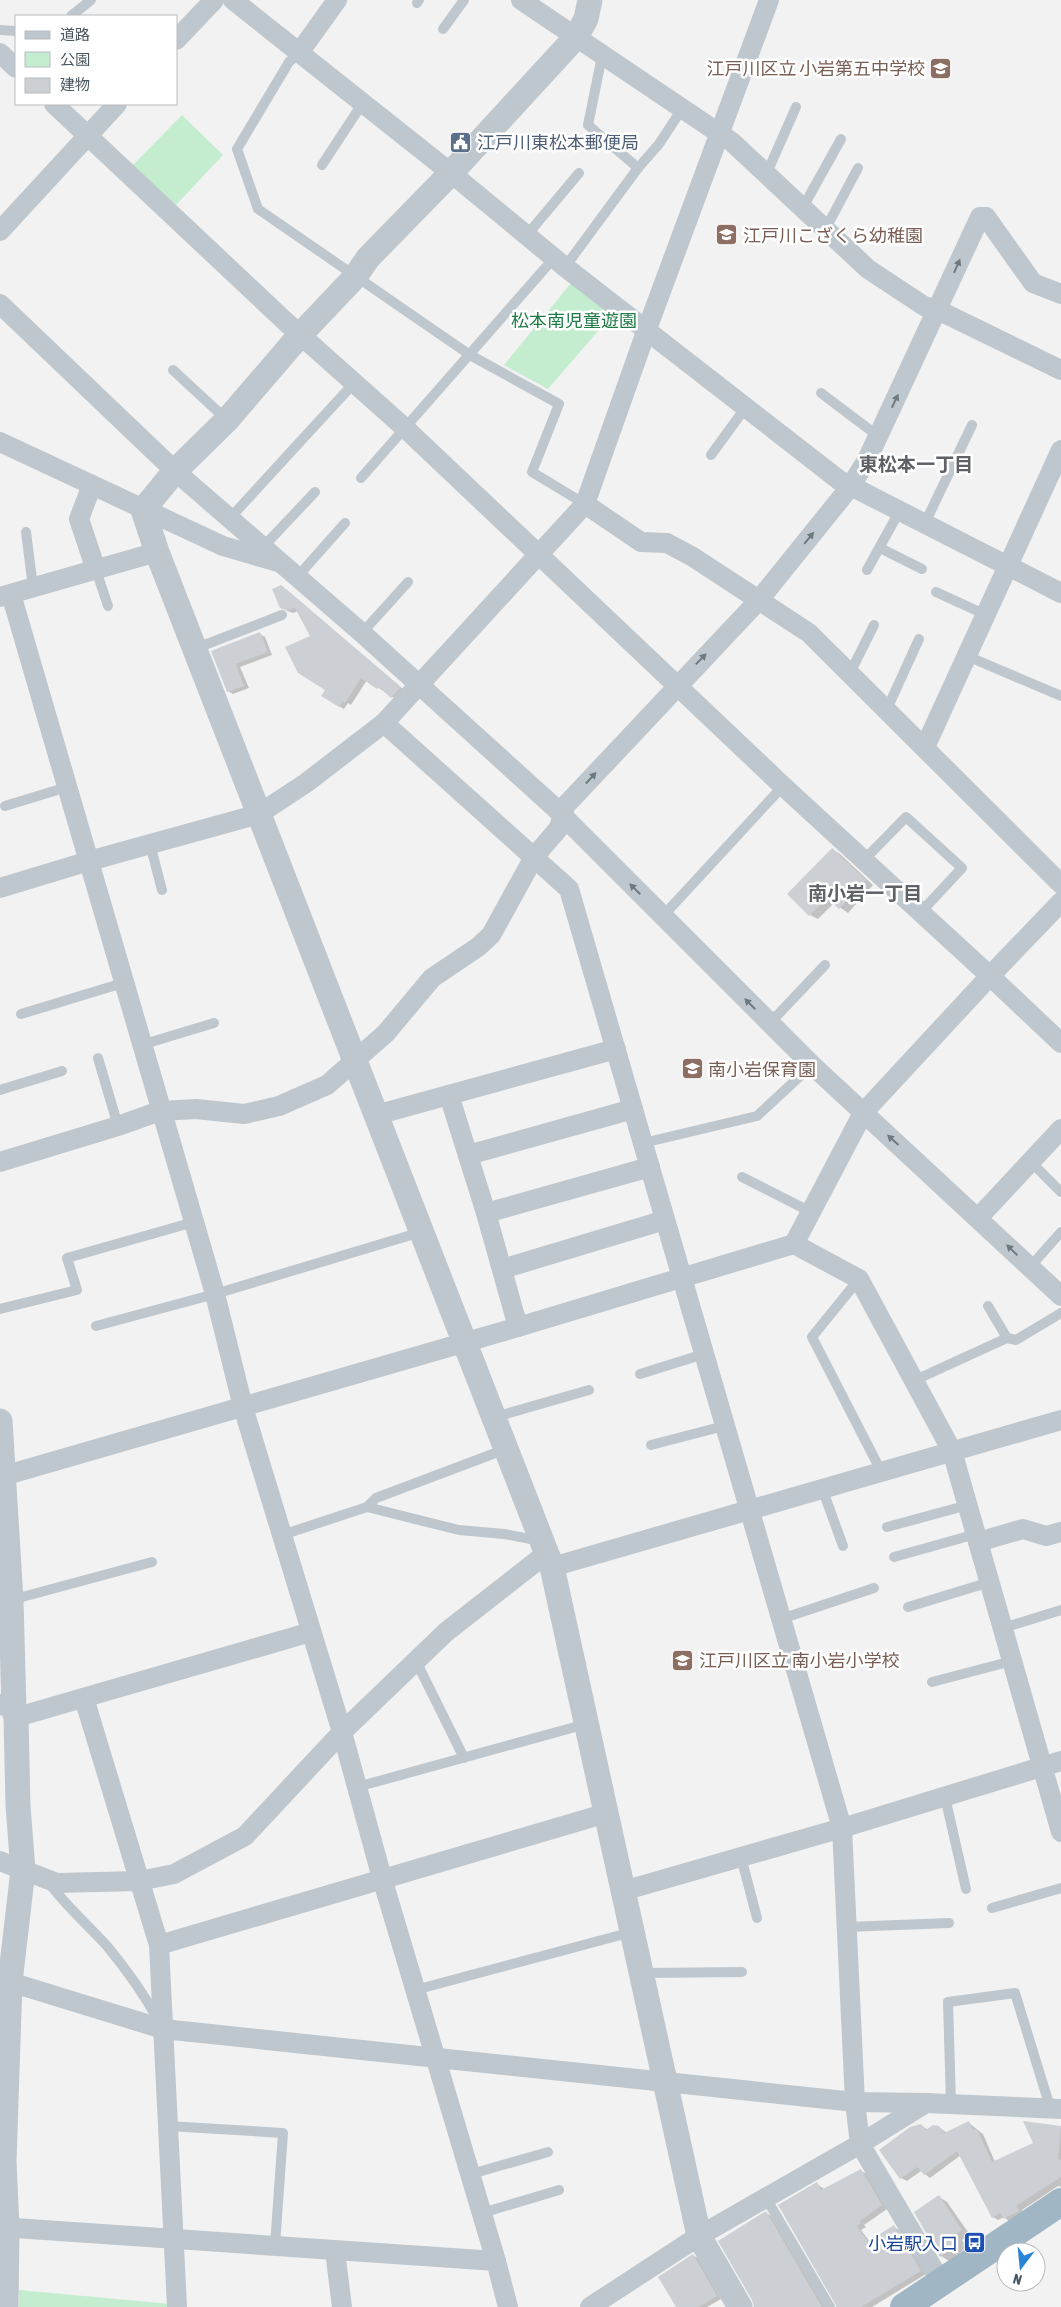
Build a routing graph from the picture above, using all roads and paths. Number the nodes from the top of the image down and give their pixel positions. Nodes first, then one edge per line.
1 (91, 0) edge
2 (214, 0) edge
3 (233, 0) edge
4 (337, 0) edge
5 (464, 0) edge
6 (521, 0) edge
7 (590, 0) edge
8 (769, 0) edge
9 (71, 15) edge
10 (443, 29) dead end
11 (0, 30) edge
12 (15, 31) edge
13 (576, 37) junction
14 (178, 38) edge
15 (0, 53) edge
16 (299, 53) junction
17 (602, 56) junction
18 (15, 67) edge
19 (362, 104) junction
20 (55, 105) edge
21 (116, 105) edge
22 (796, 107) dead end
23 (682, 109) junction
24 (719, 134) junction
25 (88, 136) junction
26 (841, 139) dead end
27 (322, 165) dead end
28 (638, 168) junction
29 (858, 168) dead end
30 (579, 172) dead end
31 (451, 173) junction
32 (766, 174) junction
33 (802, 209) junction
34 (825, 230) junction
35 (0, 231) edge
36 (527, 235) junction
37 (559, 262) junction
38 (355, 277) junction
39 (1061, 294) edge
40 (0, 304) edge
41 (937, 311) junction
42 (647, 329) junction
43 (300, 335) junction
44 (470, 355) junction
45 (173, 370) dead end
46 (1061, 370) edge
47 (355, 382) junction
48 (821, 393) dead end
49 (746, 407) junction
50 (227, 420) junction
51 (972, 425) dead end
52 (406, 429) junction
53 (878, 436) junction
54 (0, 442) edge
55 (1061, 450) edge
56 (711, 455) dead end
57 (175, 471) junction
58 (360, 478) dead end
59 (92, 485) junction
60 (850, 487) junction
61 (315, 492) dead end
62 (586, 504) junction
63 (143, 510) junction
64 (900, 510) junction
65 (231, 517) junction
66 (345, 523) dead end
67 (925, 523) junction
68 (26, 532) dead end
69 (264, 546) junction
70 (880, 548) junction
71 (157, 552) junction
72 (539, 556) junction
73 (282, 563) junction
74 (1008, 567) junction
75 (922, 569) dead end
76 (96, 570) junction
77 (867, 570) dead end
78 (298, 576) junction
79 (408, 582) dead end
80 (33, 587) junction
81 (936, 592) dead end
82 (1061, 593) edge
83 (5, 595) edge
84 (759, 600) junction
85 (108, 606) dead end
86 (282, 615) dead end
87 (986, 615) junction
88 (874, 625) dead end
89 (362, 633) junction
90 (919, 639) dead end
91 (194, 649) junction
92 (967, 656) junction
93 (850, 673) junction
94 (418, 685) junction
95 (676, 685) junction
96 (1061, 696) edge
97 (887, 709) junction
98 (384, 722) junction
99 (926, 747) junction
100 (783, 786) junction
101 (67, 787) junction
102 (5, 806) dead end
103 (259, 814) junction
104 (563, 817) junction
105 (150, 844) junction
106 (534, 857) junction
107 (89, 861) junction
108 (863, 861) junction
109 (1061, 884) edge
110 (0, 888) edge
111 (162, 890) dead end
112 (1061, 902) edge
113 (920, 913) junction
114 (662, 917) junction
115 (825, 966) dead end
116 (990, 976) junction
117 (124, 982) junction
118 (21, 1014) dead end
119 (214, 1023) dead end
120 (770, 1023) junction
121 (1061, 1043) edge
122 (141, 1045) junction
123 (616, 1049) junction
124 (98, 1058) dead end
125 (355, 1061) junction
126 (812, 1065) junction
127 (62, 1071) dead end
128 (0, 1090) edge
129 (449, 1095) junction
130 (633, 1109) junction
131 (160, 1111) junction
132 (863, 1113) junction
133 (376, 1115) junction
134 (118, 1126) junction
135 (1061, 1129) edge
136 (643, 1143) junction
137 (468, 1155) junction
138 (0, 1162) edge
139 (1030, 1162) junction
140 (650, 1167) junction
141 (742, 1177) dead end
142 (1061, 1192) edge
143 (811, 1212) junction
144 (486, 1213) junction
145 (978, 1218) junction
146 (665, 1220) junction
147 (194, 1222) junction
148 (421, 1232) junction
149 (1061, 1232) edge
150 (794, 1244) junction
151 (1030, 1267) junction
152 (502, 1269) junction
153 (682, 1278) junction
154 (859, 1279) junction
155 (215, 1294) junction
156 (1061, 1296) edge
157 (988, 1306) dead end
158 (0, 1309) edge
159 (1061, 1313) edge
160 (96, 1326) dead end
161 (518, 1327) junction
162 (1006, 1338) junction
163 (465, 1343) junction
164 (704, 1354) junction
165 (640, 1374) dead end
166 (913, 1381) junction
167 (589, 1390) dead end
168 (243, 1406) junction
169 (494, 1418) junction
170 (1061, 1420) edge
171 (0, 1421) edge
172 (724, 1426) junction
173 (651, 1445) dead end
174 (506, 1449) junction
175 (952, 1451) junction
176 (881, 1471) junction
177 (2, 1477) edge
178 (822, 1488) junction
179 (968, 1505) junction
180 (367, 1506) junction
181 (748, 1509) junction
182 (887, 1526) dead end
183 (1061, 1532) edge
184 (282, 1535) junction
185 (977, 1538) junction
186 (842, 1546) dead end
187 (547, 1554) junction
188 (894, 1557) dead end
189 (152, 1562) dead end
190 (990, 1582) junction
191 (874, 1588) dead end
192 (11, 1600) junction
193 (908, 1606) dead end
194 (1061, 1610) edge
195 (781, 1619) junction
196 (1003, 1628) junction
197 (311, 1632) junction
198 (416, 1661) junction
199 (1012, 1661) junction
200 (932, 1682) dead end
201 (84, 1698) junction
202 (7, 1707) edge
203 (587, 1723) junction
204 (342, 1732) junction
205 (464, 1758) junction
206 (1052, 1764) edge
207 (357, 1787) junction
208 (945, 1797) junction
209 (607, 1813) junction
210 (842, 1828) junction
211 (1061, 1832) edge
212 (741, 1857) junction
213 (0, 1862) edge
214 (34, 1874) junction
215 (382, 1878) junction
216 (139, 1880) junction
217 (1061, 1888) edge
218 (966, 1889) dead end
219 (624, 1891) junction
220 (992, 1908) dead end
221 (757, 1918) dead end
222 (949, 1923) dead end
223 (847, 1927) junction
224 (632, 1931) junction
225 (159, 1945) junction
226 (742, 1972) dead end
227 (642, 1973) junction
228 (5, 1982) edge
229 (415, 1990) junction
230 (164, 2029) junction
231 (436, 2058) junction
232 (666, 2082) junction
233 (855, 2102) junction
234 (926, 2103) junction
235 (951, 2104) junction
236 (1055, 2108) edge
237 (168, 2126) junction
238 (860, 2144) junction
239 (548, 2152) dead end
240 (2, 2160) edge
241 (470, 2174) junction
242 (559, 2190) dead end
243 (766, 2198) junction
244 (1061, 2202) edge
245 (482, 2213) junction
246 (4, 2227) edge
247 (699, 2236) junction
248 (173, 2238) junction
249 (275, 2245) junction
250 (335, 2251) junction
251 (496, 2261) junction
252 (942, 2282) junction
253 (6, 2307) edge
254 (177, 2307) edge
255 (342, 2307) edge
256 (508, 2307) edge
257 (590, 2307) edge
258 (740, 2307) edge
259 (830, 2307) edge
260 (904, 2307) edge

1 - 9 lane
2 - 14 street
3 - 16 street
4 - 16 street
5 - 10 lane
6 - 13 street
7 - 13 street
8 - 24 street
11 - 12 lane
13 - 17 street
13 - 31 street
15 - 18 street
16 - 19 street
16 - 38 lane
17 - 23 street
17 - 28 lane
19 - 27 lane
19 - 31 street
20 - 25 street
21 - 25 street
22 - 32 lane
23 - 24 street
23 - 28 lane
24 - 32 street
24 - 42 street
25 - 35 street
25 - 43 street
26 - 33 lane
28 - 37 lane
29 - 34 lane
30 - 36 lane
31 - 36 street
31 - 38 street
32 - 33 street
33 - 34 street
34 - 41 street
36 - 37 street
37 - 42 street
37 - 44 lane
38 - 43 street
38 - 44 lane
41 -> 39 street
40 - 57 street
41 - 46 street
53 -> 41 street
42 - 49 street
42 - 62 street
43 - 47 street
43 - 50 street
44 - 52 lane
44 - 62 lane
45 - 50 lane
47 - 52 street
47 - 65 lane
48 - 53 lane
49 - 56 lane
49 - 60 street
50 - 57 street
51 - 67 lane
52 - 58 lane
52 - 72 street
53 - 60 street
54 - 59 street
55 - 74 street
57 - 63 street
57 - 65 street
59 - 63 street
59 - 76 street
60 - 64 street
84 -> 60 street
61 - 69 lane
62 - 72 street
62 - 84 street
63 - 71 street
63 - 73 street
64 - 67 street
64 - 70 lane
65 - 69 street
66 - 78 lane
67 - 74 street
68 - 80 lane
69 - 73 street
70 - 75 lane
70 - 77 lane
71 - 76 street
71 - 91 street
72 - 94 street
72 - 95 street
73 - 78 street
74 - 82 street
74 - 87 street
76 - 80 street
76 - 85 lane
78 - 89 street
79 - 89 lane
80 - 83 street
81 - 87 lane
83 - 101 street
84 - 93 street
95 -> 84 street
86 - 91 lane
87 - 92 street
88 - 93 lane
89 - 94 street
90 - 97 lane
91 - 103 street
92 - 96 lane
92 - 99 street
93 - 97 street
94 - 98 street
94 - 104 street
95 - 100 street
104 -> 95 street
97 - 99 street
98 - 103 street
98 - 106 street
99 - 109 street
100 - 108 street
100 - 114 lane
101 - 102 lane
101 - 107 street
103 - 105 street
103 - 125 street
104 - 106 street
114 -> 104 street
105 - 107 street
105 - 111 lane
106 - 123 street
106 - 125 street
107 - 110 street
107 - 117 street
108 - 113 street
108 - 113 lane
112 - 116 street
113 - 116 street
120 -> 114 street
115 - 120 lane
116 - 121 street
116 - 132 street
117 - 118 lane
117 - 122 street
119 - 122 lane
120 - 126 street
122 - 131 street
123 - 129 street
123 - 130 street
124 - 134 lane
125 - 131 street
125 - 133 street
126 - 132 street
126 - 136 lane
127 - 128 lane
129 - 133 street
129 - 137 street
130 - 136 street
130 - 137 street
131 - 134 street
131 - 147 street
132 - 143 street
145 -> 132 street
133 - 148 street
134 - 138 street
135 - 139 street
136 - 140 street
137 - 144 street
139 - 142 lane
139 - 145 street
140 - 144 street
140 - 146 street
141 - 143 lane
143 - 150 street
144 - 152 street
151 -> 145 street
146 - 152 street
146 - 153 street
147 - 155 street
147 - 158 lane
148 - 155 lane
148 - 163 street
149 - 151 lane
150 - 153 street
150 - 154 street
151 - 156 street
152 - 161 street
153 - 161 street
153 - 164 street
154 - 166 street
154 - 176 lane
155 - 160 lane
155 - 168 street
157 - 162 lane
159 - 162 lane
161 - 163 street
162 - 166 lane
163 - 168 street
163 - 169 street
164 - 165 lane
164 - 172 street
166 - 175 street
167 - 169 lane
168 - 177 street
168 - 184 street
169 - 174 street
170 - 175 street
171 - 177 street
172 - 173 lane
172 - 181 street
174 - 180 lane
174 - 187 street
175 - 176 street
175 - 179 street
176 - 178 street
177 - 192 street
178 - 181 street
178 - 186 lane
179 - 182 lane
179 - 185 street
180 - 184 lane
180 - 187 lane
181 - 187 street
181 - 195 street
183 - 185 street
184 - 197 street
185 - 188 lane
185 - 190 street
187 - 198 street
187 - 203 street
189 - 192 lane
190 - 193 lane
190 - 196 street
191 - 195 lane
192 - 202 street
194 - 196 lane
195 - 210 street
196 - 199 street
197 - 201 street
197 - 204 street
198 - 204 street
198 - 205 lane
199 - 200 lane
199 - 206 street
201 - 202 street
201 - 216 street
202 - 214 street
203 - 205 lane
203 - 209 street
204 - 207 street
204 - 216 street
205 - 207 lane
206 - 208 street
206 - 211 street
207 - 215 street
208 - 210 street
208 - 218 lane
209 - 215 street
209 - 219 street
210 - 212 street
210 - 223 street
212 - 219 street
212 - 221 lane
213 - 214 street
214 - 216 street
214 - 228 street
214 - 230 lane
215 - 225 street
215 - 229 street
216 - 225 street
217 - 220 lane
219 - 224 street
222 - 223 lane
223 - 233 street
224 - 227 street
224 - 229 lane
225 - 230 street
226 - 227 lane
227 - 232 street
228 - 230 street
228 - 240 street
229 - 231 street
230 - 231 street
230 - 237 street
231 - 232 street
231 - 241 street
232 - 233 street
232 - 247 street
233 - 234 street
233 - 238 street
234 - 235 street
234 - 238 street
235 - 236 street
235 - 236 lane
237 - 248 street
237 - 249 lane
238 - 243 street
238 - 252 street
239 - 241 lane
240 - 246 street
241 - 245 street
242 - 245 lane
243 - 247 street
243 - 259 lane
244 - 252 highway
245 - 251 street
246 - 248 street
246 - 253 street
247 - 257 street
247 - 258 street
248 - 249 street
248 - 254 street
249 - 250 street
250 - 251 street
250 - 255 street
251 - 256 street
252 - 260 highway

